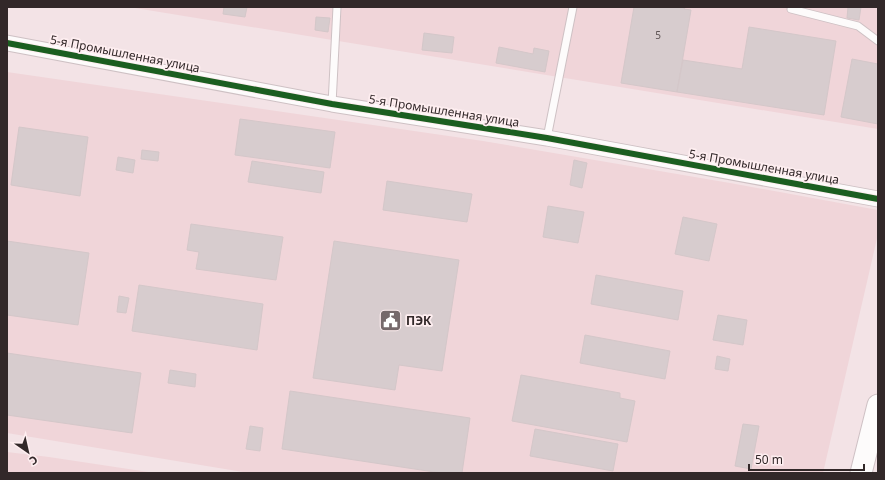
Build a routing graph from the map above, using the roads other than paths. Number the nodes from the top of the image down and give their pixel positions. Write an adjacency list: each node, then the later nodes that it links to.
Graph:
1 (336, 7): 6 (lane)
2 (573, 7): 7 (lane)
3 (791, 10): 4 (lane)
4 (878, 41)
5 (7, 43): 6 (street, 5-я Промышленная улица)
6 (332, 104): 7 (street, 5-я Промышленная улица)
7 (547, 138): 8 (street, 5-я Промышленная улица)
8 (878, 199)
9 (878, 405): 10 (main road)
10 (861, 473)

